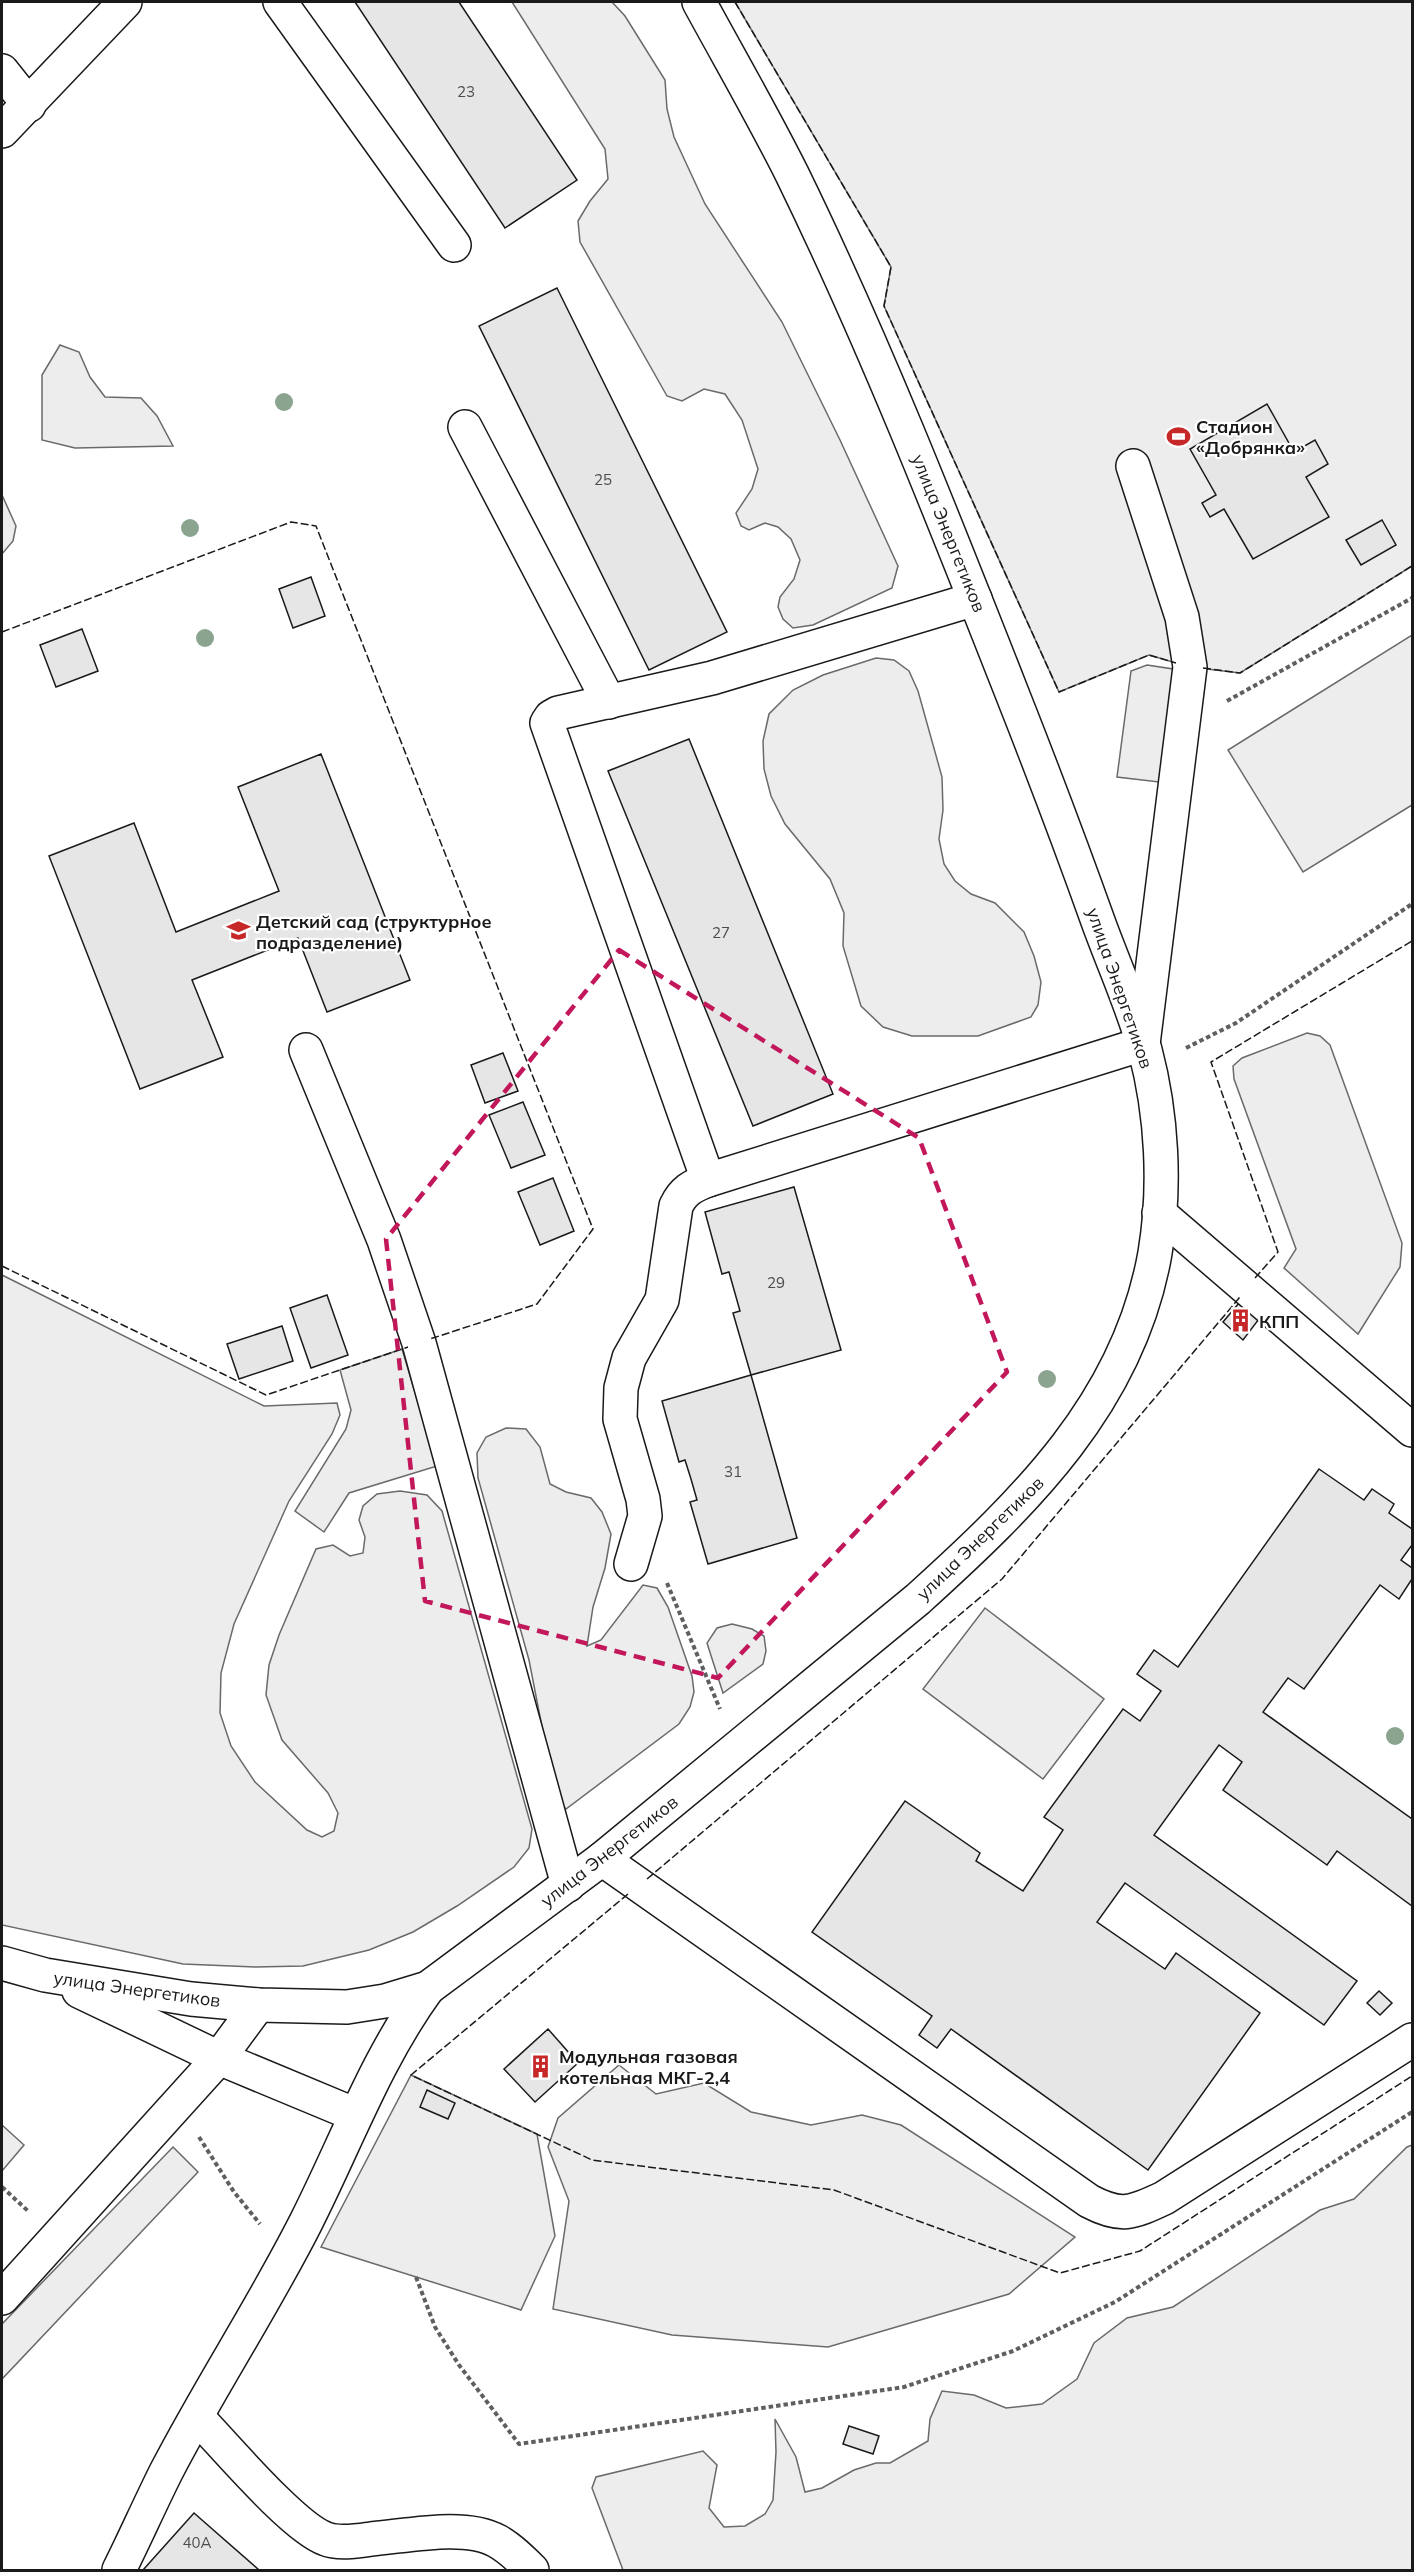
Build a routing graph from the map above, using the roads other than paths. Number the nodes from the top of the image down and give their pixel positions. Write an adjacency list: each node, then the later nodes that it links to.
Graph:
1 (125, 2): 5 (street)
2 (280, 2): 7 (street)
3 (699, 2): 10 (street, улица Энергетиков)
4 (2, 71): 5 (street)
5 (29, 105): 6 (street)
6 (2, 131)
7 (454, 244)
8 (465, 427): 11 (street)
9 (1133, 466): 13 (street)
10 (975, 599): 11 (street); 13 (street, улица Энергетиков)
11 (609, 702): 14 (street)
12 (306, 1050): 19 (street)
13 (1146, 1053): 14 (street); 15 (street, улица Энергетиков)
14 (708, 1180): 17 (street)
15 (1159, 1213): 16 (street); 18 (street, улица Энергетиков)
16 (1413, 1430)
17 (631, 1564)
18 (602, 1859): 19 (street, улица Энергетиков); 24 (street)
19 (568, 1886): 22 (street, улица Энергетиков)
20 (2, 1964): 21 (street, улица Энергетиков)
21 (45, 1975): 23 (street, улица Энергетиков); 25 (street)
22 (428, 1988): 23 (street, улица Энергетиков); 26 (street)
23 (258, 2005): 25 (street)
24 (1413, 2040)
25 (219, 2058): 26 (street); 27 (street)
26 (356, 2115): 28 (street)
27 (2, 2298)
28 (198, 2418): 29 (street); 30 (street)
29 (119, 2571)
30 (532, 2571)

